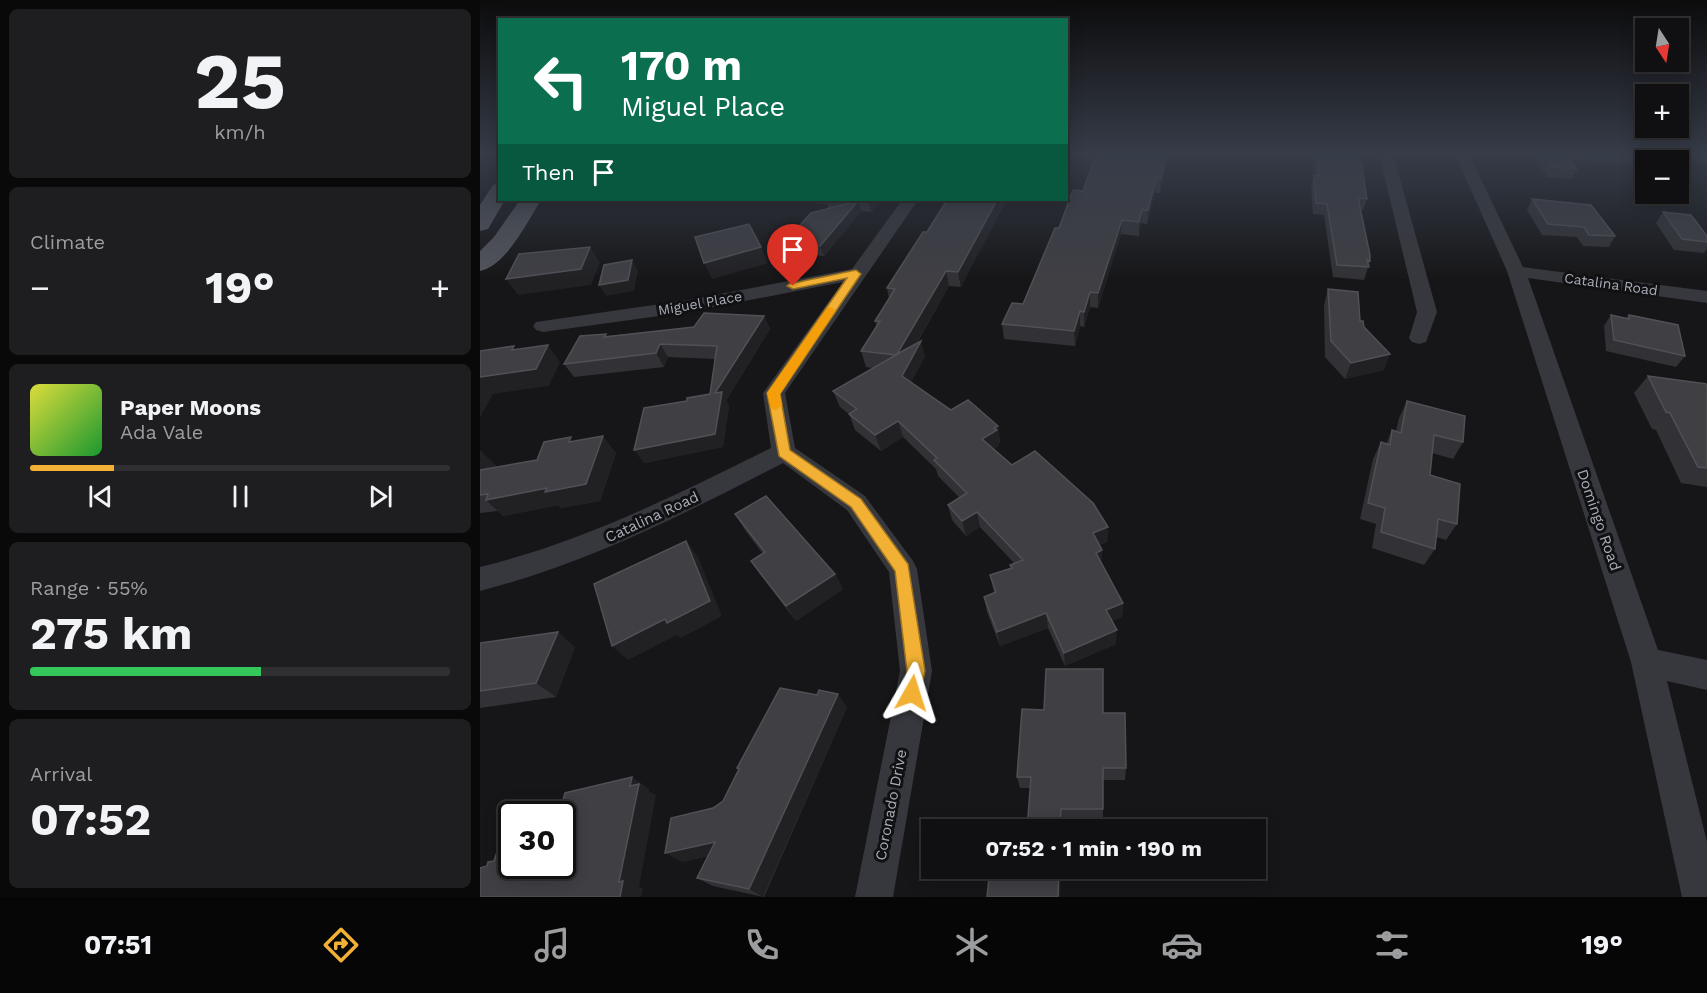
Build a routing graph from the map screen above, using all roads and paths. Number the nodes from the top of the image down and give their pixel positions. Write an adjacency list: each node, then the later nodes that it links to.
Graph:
1 (496, 196): 6 (main road)
2 (1397, 196): 12 (street)
3 (1481, 196): 8 (street, Domingo Road)
4 (529, 201): 7 (main road)
5 (909, 201): 9 (street)
6 (480, 224)
7 (480, 264)
8 (1516, 271): 10 (street, Catalina Road); 15 (street, Domingo Road)
9 (856, 274): 11 (street, Miguel Place); 13 (street)
10 (1707, 297)
11 (543, 326)
12 (1419, 338)
13 (784, 452): 14 (street, Catalina Road); 17 (street, Coronado Drive)
14 (480, 579)
15 (1647, 662): 16 (street); 18 (street, Domingo Road)
16 (1707, 675)
17 (874, 897)
18 (1701, 897)

